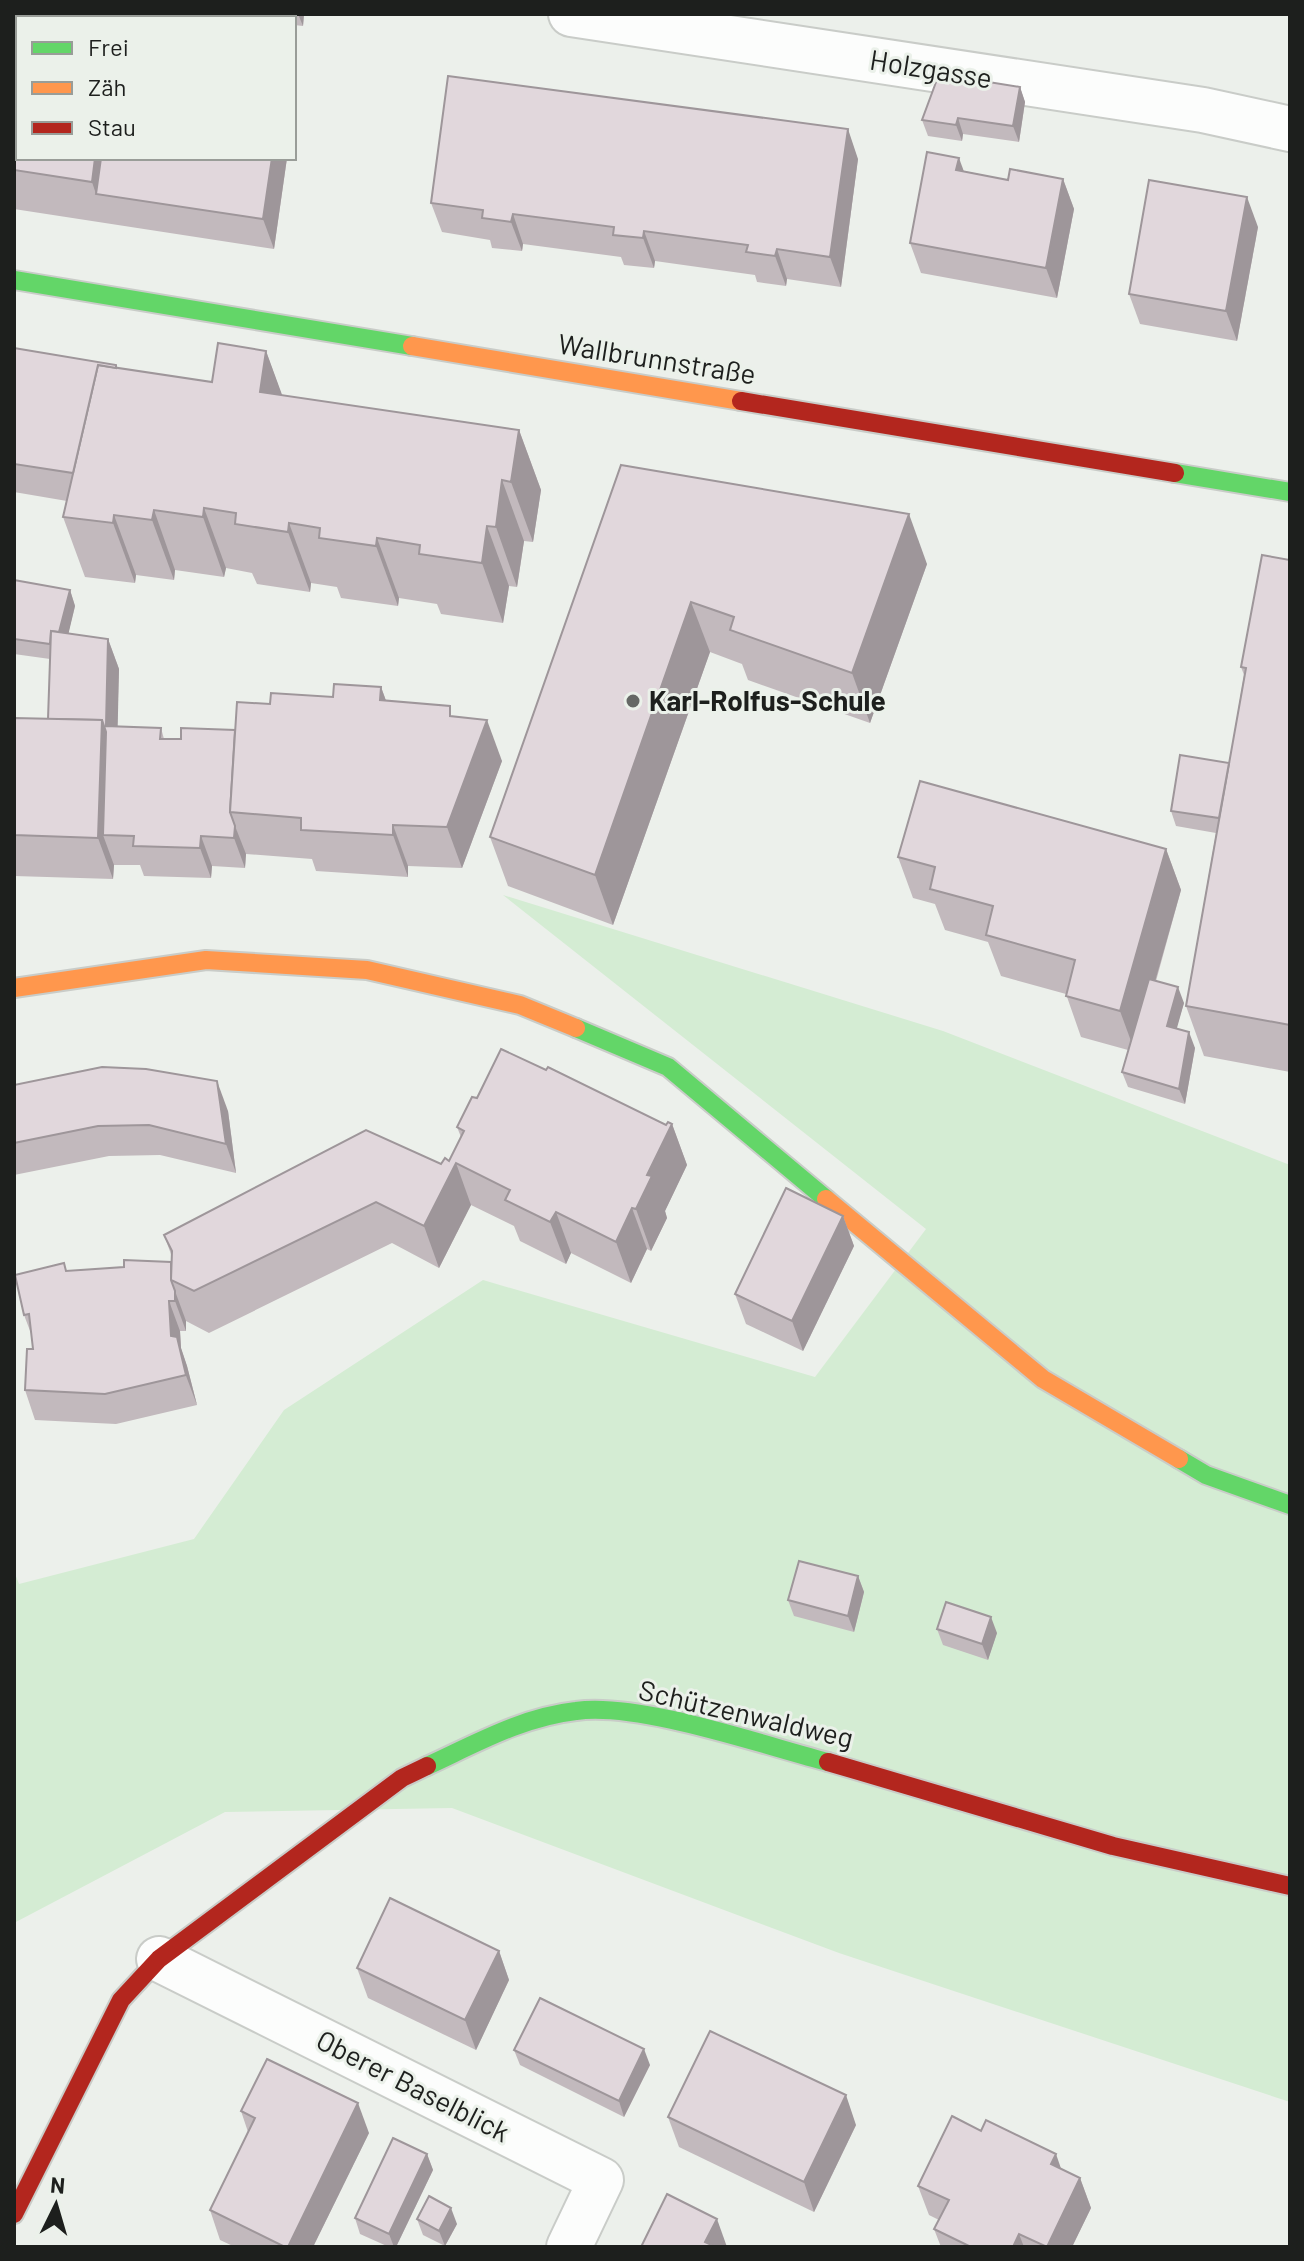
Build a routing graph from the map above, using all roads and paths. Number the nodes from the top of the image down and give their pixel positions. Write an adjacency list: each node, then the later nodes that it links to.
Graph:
1 (571, 14): 2 (street, Holzgasse)
2 (1290, 129)
3 (14, 280): 4 (street, Wallbrunnstraße)
4 (1290, 492)
5 (14, 988): 6 (street)
6 (1290, 1505)
7 (1290, 1886): 8 (street, Schützenwaldweg)
8 (159, 1959): 9 (street, Schützenwaldweg); 10 (street, Oberer Baselblick)
9 (14, 2214)
10 (569, 2247)

